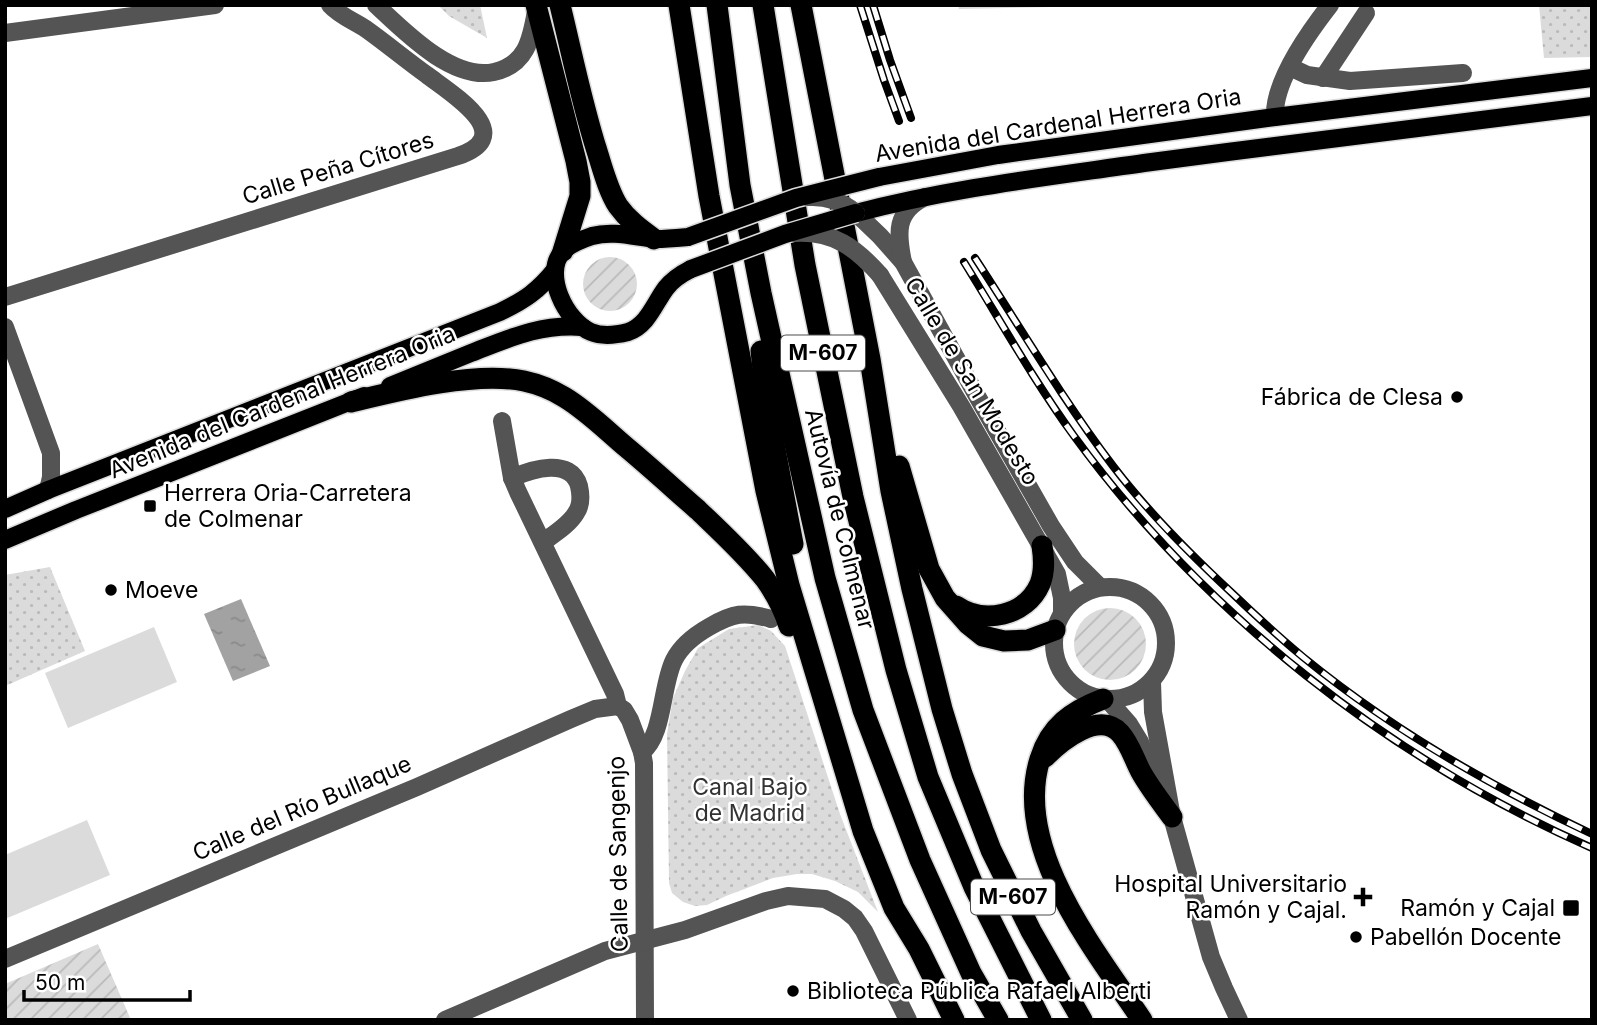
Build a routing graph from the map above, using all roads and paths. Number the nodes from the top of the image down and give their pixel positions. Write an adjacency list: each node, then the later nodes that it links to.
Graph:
1 (215, 5): 14 (street)
2 (376, 5): 11 (street)
3 (560, 5): 25 (highway)
4 (681, 5): 51 (highway)
5 (717, 5): 28 (highway, Autovía de Colmenar / M-607)
6 (763, 5): 13 (highway, Autovía de Colmenar / M-607)
7 (769, 5): 13 (highway)
8 (801, 5): 32 (highway, M-607)
9 (1330, 5): 15 (street)
10 (332, 6): 29 (street, Calle Peña Cítores)
11 (537, 6): 26 (highway)
12 (1366, 13): 17 (street)
13 (767, 32): 55 (highway, Autovía de Colmenar / M-607)
14 (5, 33)
15 (1290, 67): 17 (street); 20 (street)
16 (1463, 73): 17 (street)
17 (1323, 78)
18 (1592, 78): 20 (main road, Avenida del Cardenal Herrera Oria)
19 (1592, 106): 21 (main road, Avenida del Cardenal Herrera Oria)
20 (1275, 117): 22 (main road, Avenida del Cardenal Herrera Oria, bridge)
21 (926, 196): 23 (main road, Avenida del Cardenal Herrera Oria); 27 (street, Calle de San Modesto)
22 (796, 198): 23 (street, Calle de San Modesto, bridge); 25 (main road, Avenida del Cardenal Herrera Oria, bridge)
23 (856, 213): 24 (main road, Avenida del Cardenal Herrera Oria, bridge); 27 (street, Calle de San Modesto)
24 (785, 234): 31 (main road, Avenida del Cardenal Herrera Oria, bridge); 40 (street, Calle de San Modesto, bridge)
25 (654, 239): 26 (main road, Avenida del Cardenal Herrera Oria)
26 (559, 260): 31 (main road); 36 (main road, Avenida del Cardenal Herrera Oria)
27 (904, 262): 41 (street, Calle de San Modesto)
28 (761, 293): 53 (highway); 60 (highway, Autovía de Colmenar / M-607)
29 (5, 297)
30 (5, 327): 36 (street)
31 (582, 327): 33 (main road, Avenida del Cardenal Herrera Oria)
32 (870, 359): 42 (highway); 61 (highway, M-607)
33 (351, 402): 38 (main road, Avenida del Cardenal Herrera Oria); 51 (highway)
34 (502, 421): 35 (street, Calle de Sangenjo)
35 (512, 478): 39 (street, Calle de Sangenjo); 39 (street)
36 (48, 490): 37 (main road, Avenida del Cardenal Herrera Oria)
37 (5, 509)
38 (5, 540)
39 (543, 542): 47 (street, Calle de Sangenjo)
40 (1042, 546): 42 (highway); 44 (street, Calle de San Modesto)
41 (1100, 587): 44 (street); 45 (street)
42 (945, 598): 44 (highway)
43 (771, 619): 48 (street)
44 (1058, 622): 46 (street)
45 (1152, 682): 46 (street); 50 (street)
46 (1106, 700): 49 (highway); 50 (street)
47 (618, 706): 48 (street, Calle de Sangenjo); 54 (street, Calle del Río Bullaque)
48 (642, 752): 52 (street, Calle de Sangenjo)
49 (1038, 763): 50 (highway); 62 (highway)
50 (1172, 817): 63 (street)
51 (863, 831): 53 (highway)
52 (645, 940): 56 (street); 57 (street, Calle de Sangenjo); 58 (street)
53 (919, 949): 59 (highway)
54 (5, 959)
55 (1040, 1016)
56 (445, 1020)
57 (645, 1020)
58 (908, 1020)
59 (954, 1020)
60 (998, 1020)
61 (1082, 1020)
62 (1142, 1020)
63 (1239, 1020)

